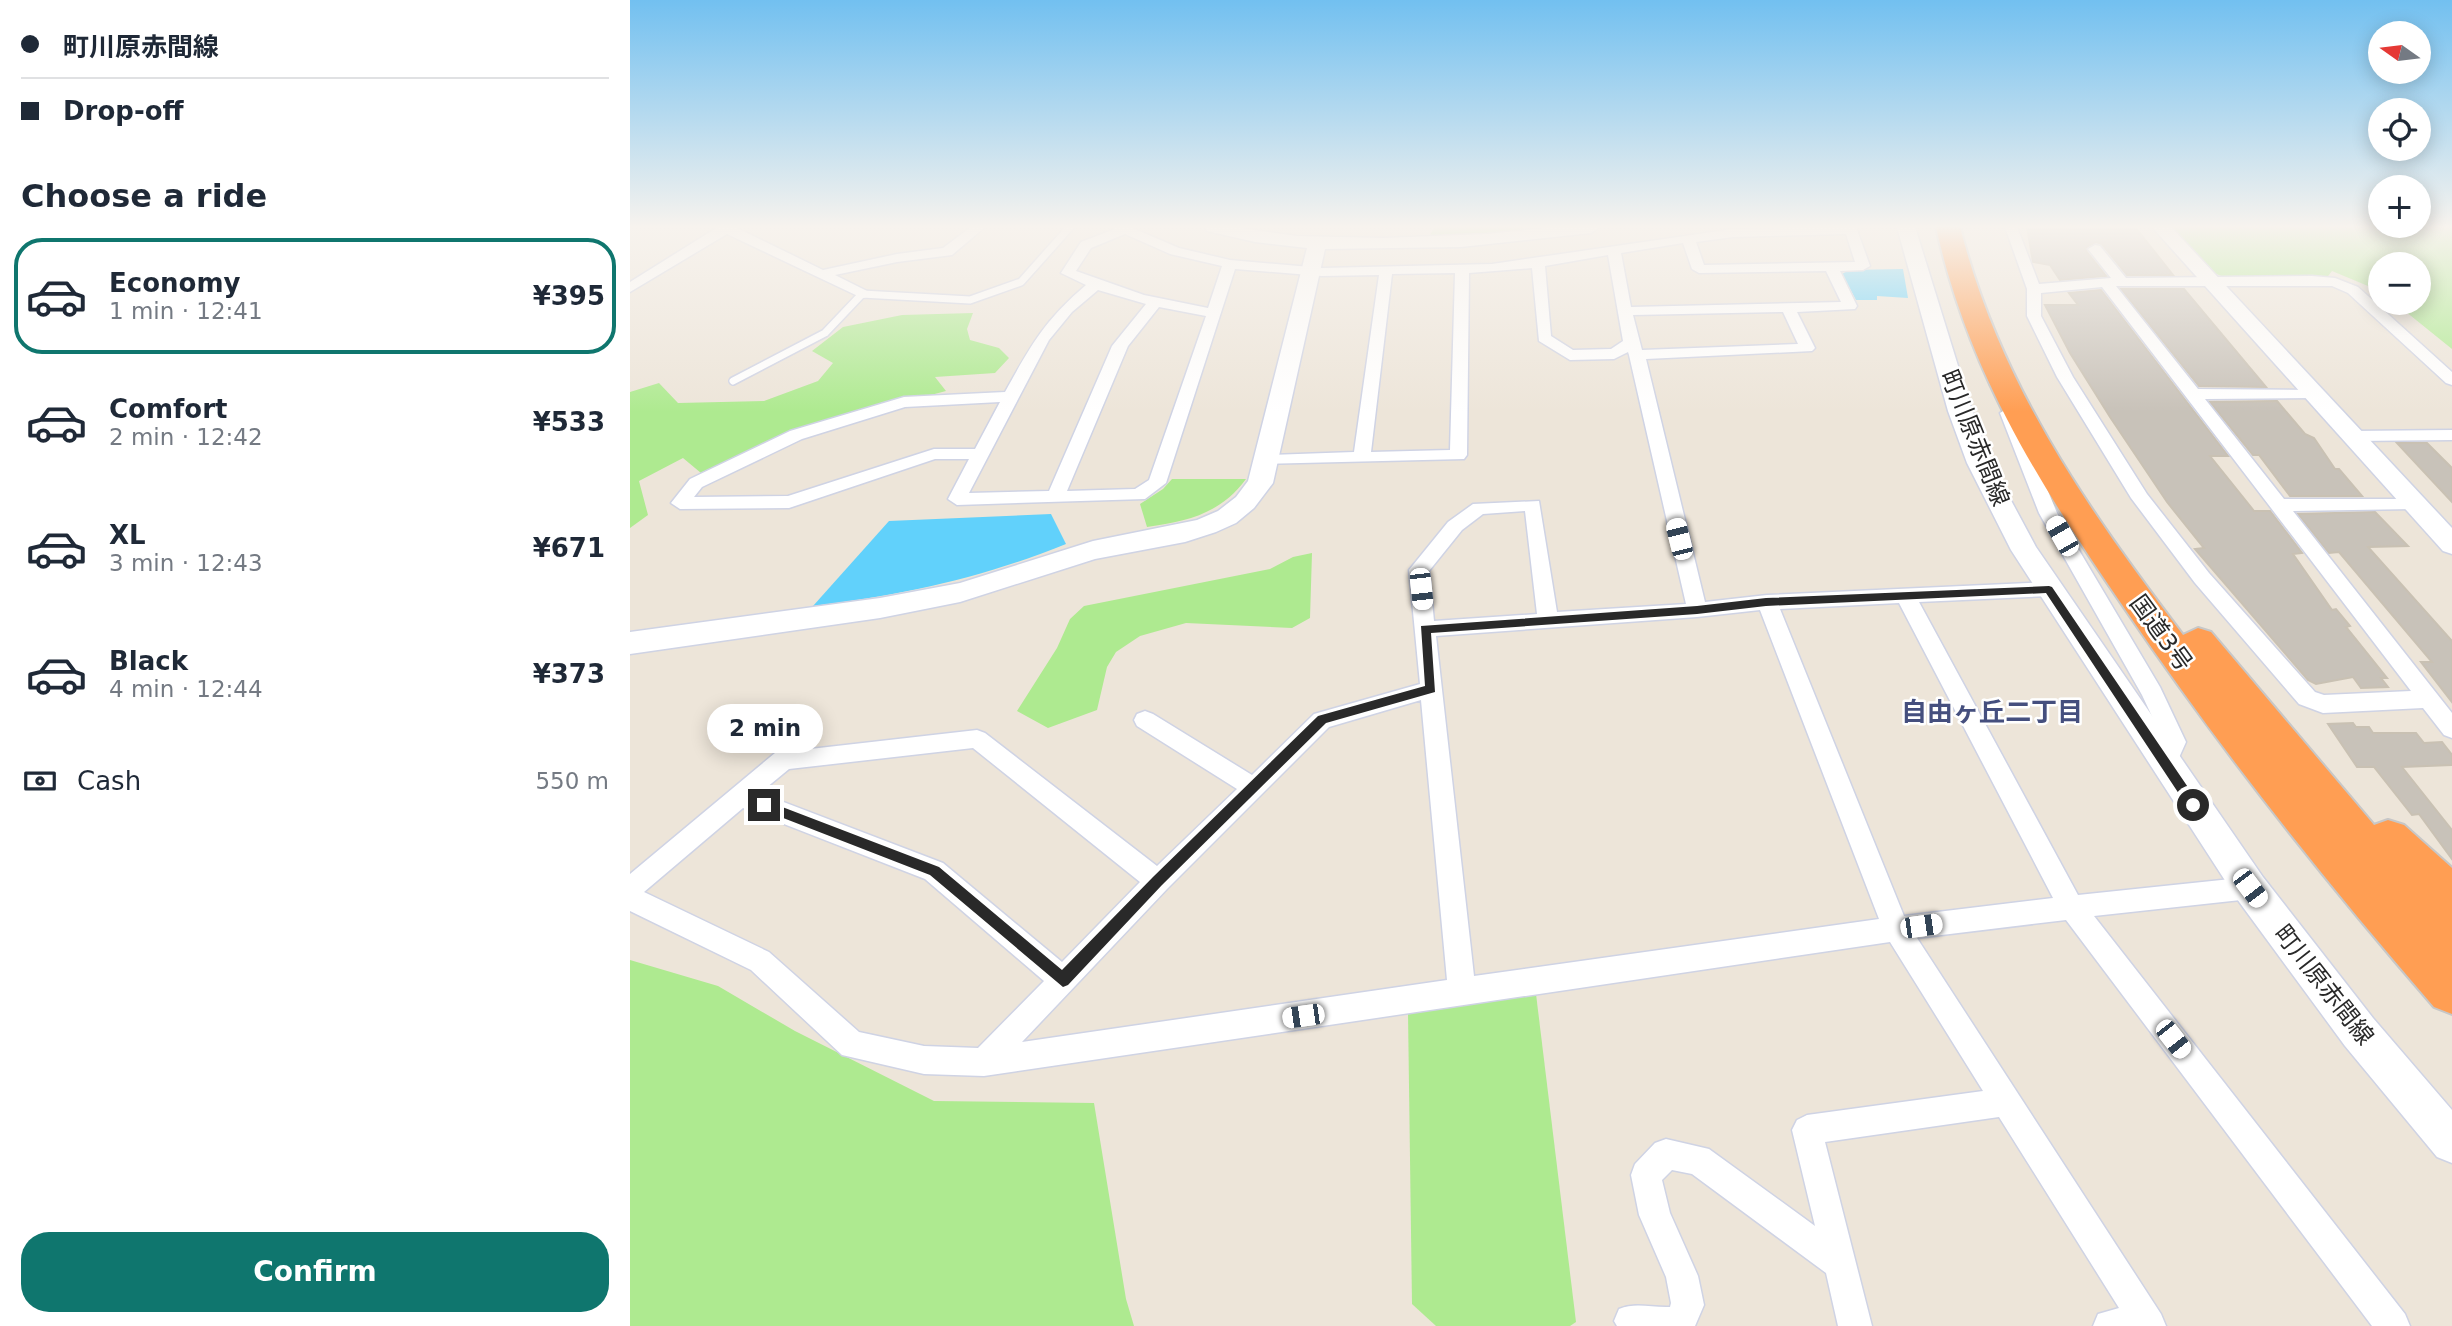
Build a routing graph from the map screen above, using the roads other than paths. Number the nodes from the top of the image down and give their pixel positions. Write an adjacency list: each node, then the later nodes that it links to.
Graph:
1 (852, 289): 19 (street)
2 (1002, 289): 19 (lane)
3 (1090, 289): 30 (street)
4 (1108, 289): 20 (street)
5 (1222, 289): 23 (street)
6 (1306, 289): 35 (street)
7 (1384, 289): 34 (street)
8 (1462, 289): 34 (street)
9 (1540, 289): 25 (street)
10 (1621, 289): 22 (street)
11 (1842, 289): 21 (street)
12 (1923, 289): 40 (street, 町川原赤間線)
13 (1966, 289): 24 (highway, 国道3号)
14 (1987, 289): 48 (highway, 国道3号)
15 (2034, 289): 49 (street)
16 (2119, 289): 29 (street)
17 (2219, 289): 28 (street)
18 (2348, 289): 26 (street)
19 (862, 294): 27 (lane)
20 (1155, 303): 23 (street); 36 (street)
21 (1788, 307): 22 (street); 25 (street)
22 (1625, 311): 25 (street)
23 (1214, 313): 36 (street)
24 (1987, 346): 52 (street); 64 (highway, 国道3号)
25 (1634, 349): 43 (street)
26 (2452, 380)
27 (733, 381)
28 (2313, 393): 29 (street); 32 (street)
29 (2194, 394): 38 (street)
30 (1010, 397): 33 (street); 33 (street)
31 (2452, 435): 32 (street)
32 (2353, 436): 37 (street)
33 (981, 454): 36 (street)
34 (1362, 457): 35 (street)
35 (1267, 460): 46 (street)
36 (1055, 498)
37 (2413, 503): 38 (street); 39 (street)
38 (2280, 505): 49 (street)
39 (2452, 545)
40 (2049, 590): 41 (street); 52 (street, 町川原赤間線)
41 (1906, 597): 42 (street); 60 (street)
42 (1766, 602): 43 (street); 61 (street)
43 (1697, 610): 44 (street)
44 (1548, 620): 45 (street); 45 (street)
45 (1425, 629): 47 (street)
46 (630, 643)
47 (1431, 689): 53 (street); 65 (street)
48 (2243, 699): 58 (highway); 62 (highway, 国道3号)
49 (2429, 699): 51 (street)
50 (1145, 720): 53 (street)
51 (2452, 729)
52 (2165, 764): 56 (street, 町川原赤間線)
53 (1254, 788): 55 (street)
54 (740, 796): 55 (street); 57 (street); 63 (street)
55 (1157, 881): 63 (street)
56 (2250, 888): 60 (street); 68 (street, 町川原赤間線)
57 (630, 889)
58 (2452, 897)
59 (630, 898): 66 (street)
60 (2071, 906): 61 (street); 74 (street)
61 (1896, 929): 65 (street); 67 (street)
62 (2452, 943)
63 (1063, 980): 66 (street)
64 (2452, 990)
65 (1462, 992): 66 (street)
66 (984, 1062)
67 (2006, 1102): 69 (street); 71 (street)
68 (2452, 1142)
69 (1840, 1264): 70 (street); 72 (street)
70 (1631, 1321)
71 (2147, 1323): 73 (street)
72 (1855, 1326)
73 (2110, 1326)
74 (2393, 1326)

